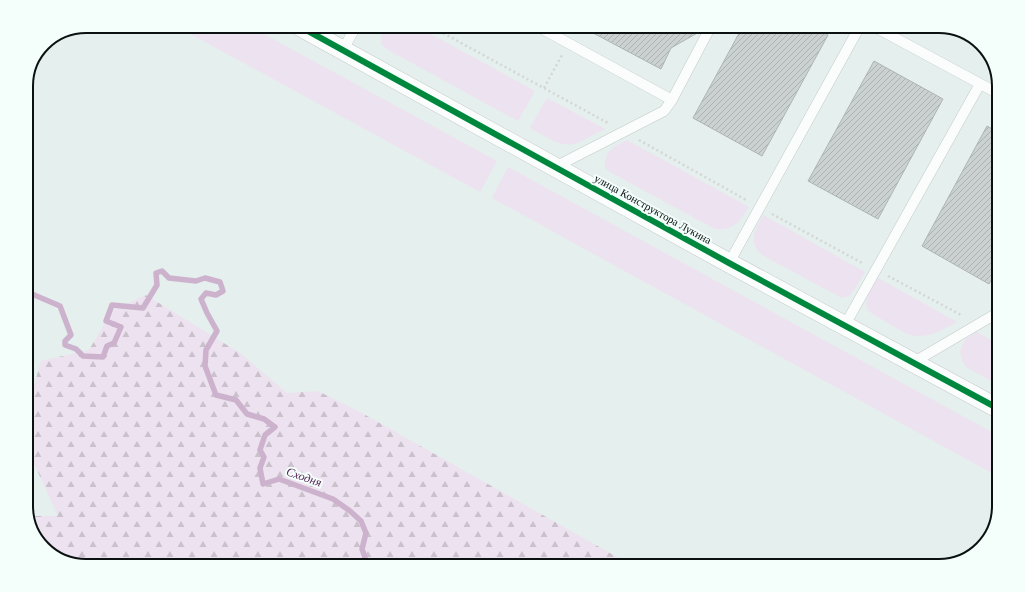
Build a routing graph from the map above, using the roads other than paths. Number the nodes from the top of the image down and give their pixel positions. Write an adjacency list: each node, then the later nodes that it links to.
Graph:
1 (311, 33): 7 (street, улица Конструктора Лукина)
2 (352, 33): 7 (lane)
3 (549, 33): 10 (lane)
4 (707, 33): 10 (lane)
5 (856, 33): 12 (lane)
6 (887, 33): 8 (lane)
7 (343, 50): 11 (street, улица Конструктора Лукина)
8 (980, 84): 9 (lane); 14 (lane)
9 (992, 90)
10 (672, 100): 11 (lane)
11 (555, 167): 12 (street, улица Конструктора Лукина)
12 (729, 262): 14 (street, улица Конструктора Лукина)
13 (992, 316): 15 (lane)
14 (845, 325): 15 (street, улица Конструктора Лукина)
15 (914, 362): 16 (street, улица Конструктора Лукина)
16 (992, 405)

